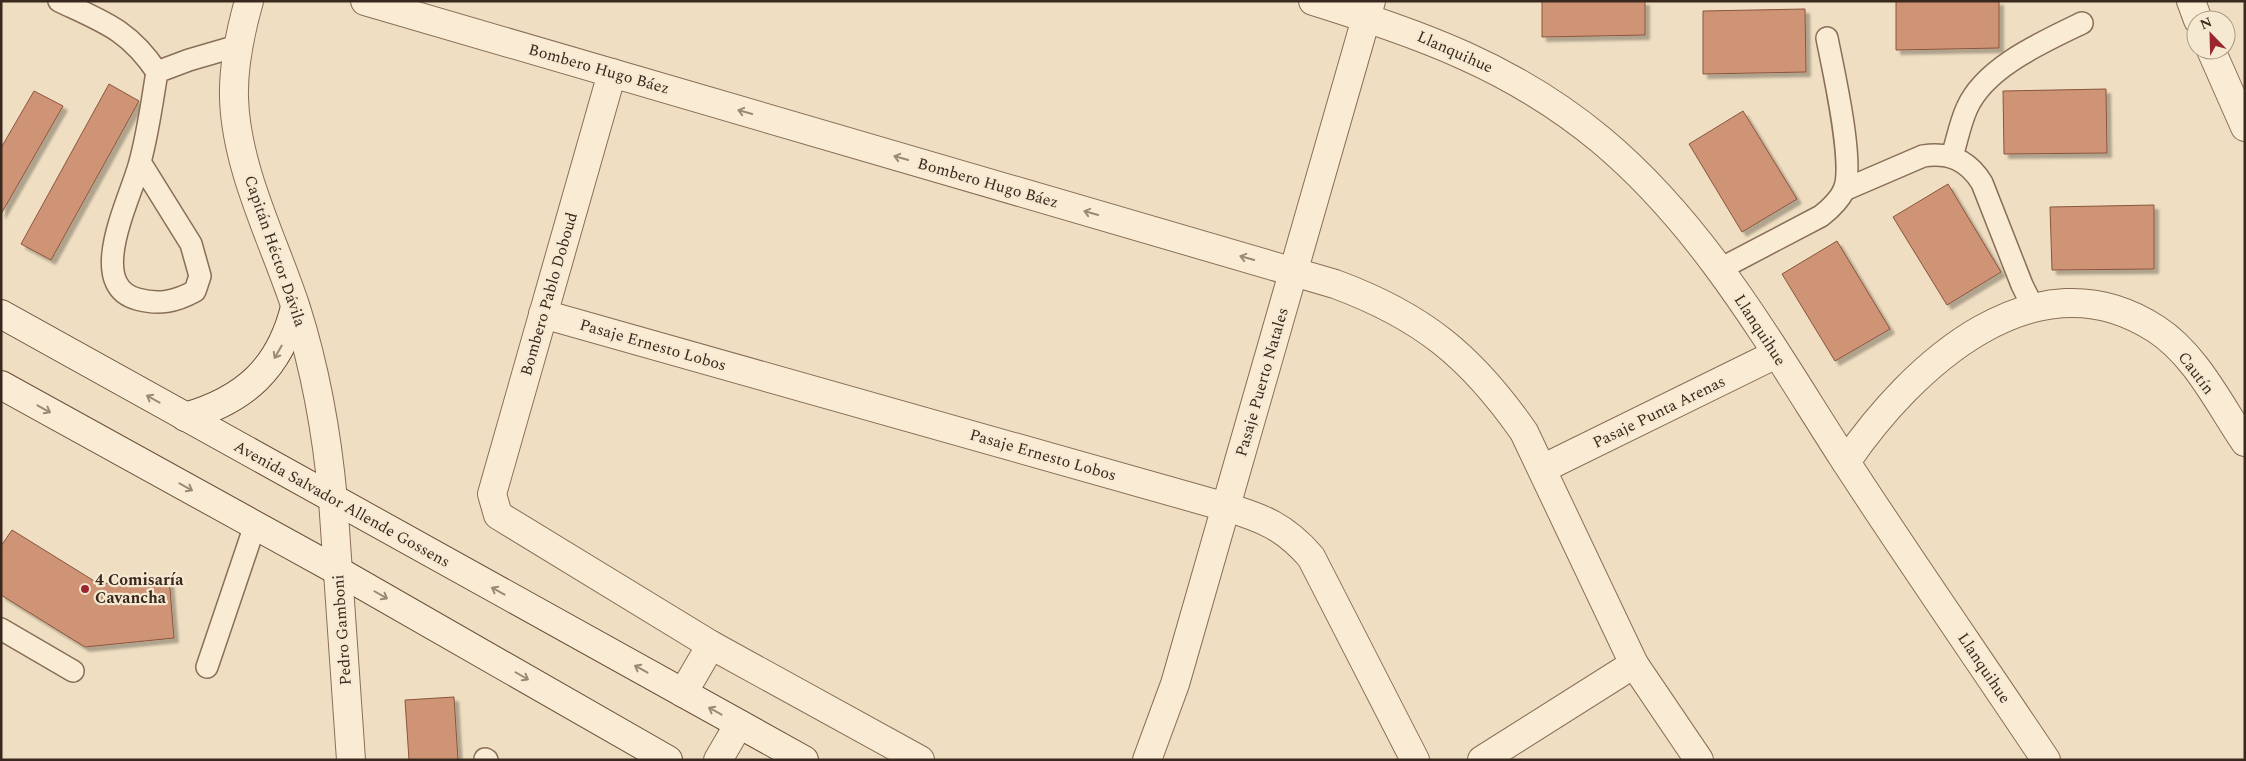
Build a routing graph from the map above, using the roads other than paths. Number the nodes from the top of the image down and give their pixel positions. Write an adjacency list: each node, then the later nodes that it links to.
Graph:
1 (59, 1): 10 (lane)
2 (248, 1): 8 (street, Capitán Héctor Dávila)
3 (365, 1): 11 (street, Bombero Hugo Báez)
4 (1313, 1): 5 (street, Llanquihue)
5 (1368, 10): 16 (street, Llanquihue); 17 (street, Pasaje Puerto Natales)
6 (2082, 23): 13 (lane)
7 (1827, 38): 15 (lane)
8 (237, 46): 10 (lane); 18 (street, Capitán Héctor Dávila)
9 (2215, 60): 12 (street)
10 (157, 72): 14 (lane)
11 (612, 73): 17 (street, Bombero Hugo Báez, one-way to 11); 21 (street, Bombero Pablo Doboud)
12 (2245, 127)
13 (1952, 156): 15 (lane); 19 (lane)
14 (140, 162): 14 (lane)
15 (1844, 190): 16 (lane)
16 (1720, 269): 22 (street, Llanquihue)
17 (1294, 272): 27 (street, Bombero Hugo Báez); 29 (street, Pasaje Puerto Natales)
18 (295, 307): 24 (street, one-way to 24); 28 (street, Capitán Héctor Dávila)
19 (2033, 307): 25 (street, Cautín); 26 (street)
20 (1, 314): 24 (street, Avenida Salvador Allende Gossens, one-way to 20)
21 (543, 314): 29 (street, Pasaje Ernesto Lobos); 33 (street, Bombero Pablo Doboud)
22 (1776, 354): 26 (street, Llanquihue); 27 (street, Pasaje Punta Arenas)
23 (1, 385): 30 (street, one-way to 30)
24 (186, 417): 28 (street, Avenida Salvador Allende Gossens)
25 (2245, 442)
26 (1846, 462): 48 (street, Llanquihue)
27 (1542, 469): 34 (street, Bombero Hugo Báez)
28 (333, 500): 31 (street, Pedro Gamboni); 37 (street, Avenida Salvador Allende Gossens, one-way to 28)
29 (1226, 507): 44 (street, Pasaje Puerto Natales); 45 (street, Pasaje Ernesto Lobos)
30 (255, 525): 31 (street); 35 (lane)
31 (338, 571): 39 (street, Pedro Gamboni); 40 (street, one-way to 40)
32 (1, 628): 36 (lane)
33 (711, 645): 37 (street); 43 (street)
34 (1634, 664): 46 (street); 47 (street, Bombero Hugo Báez)
35 (207, 667)
36 (73, 671)
37 (683, 693): 38 (street, Avenida Salvador Allende Gossens, one-way to 37)
38 (739, 724): 41 (street); 42 (street, Avenida Salvador Allende Gossens)
39 (351, 760)
40 (668, 760)
41 (718, 760)
42 (804, 760)
43 (920, 760)
44 (1147, 760)
45 (1415, 760)
46 (1482, 760)
47 (1699, 760)
48 (2046, 760)

